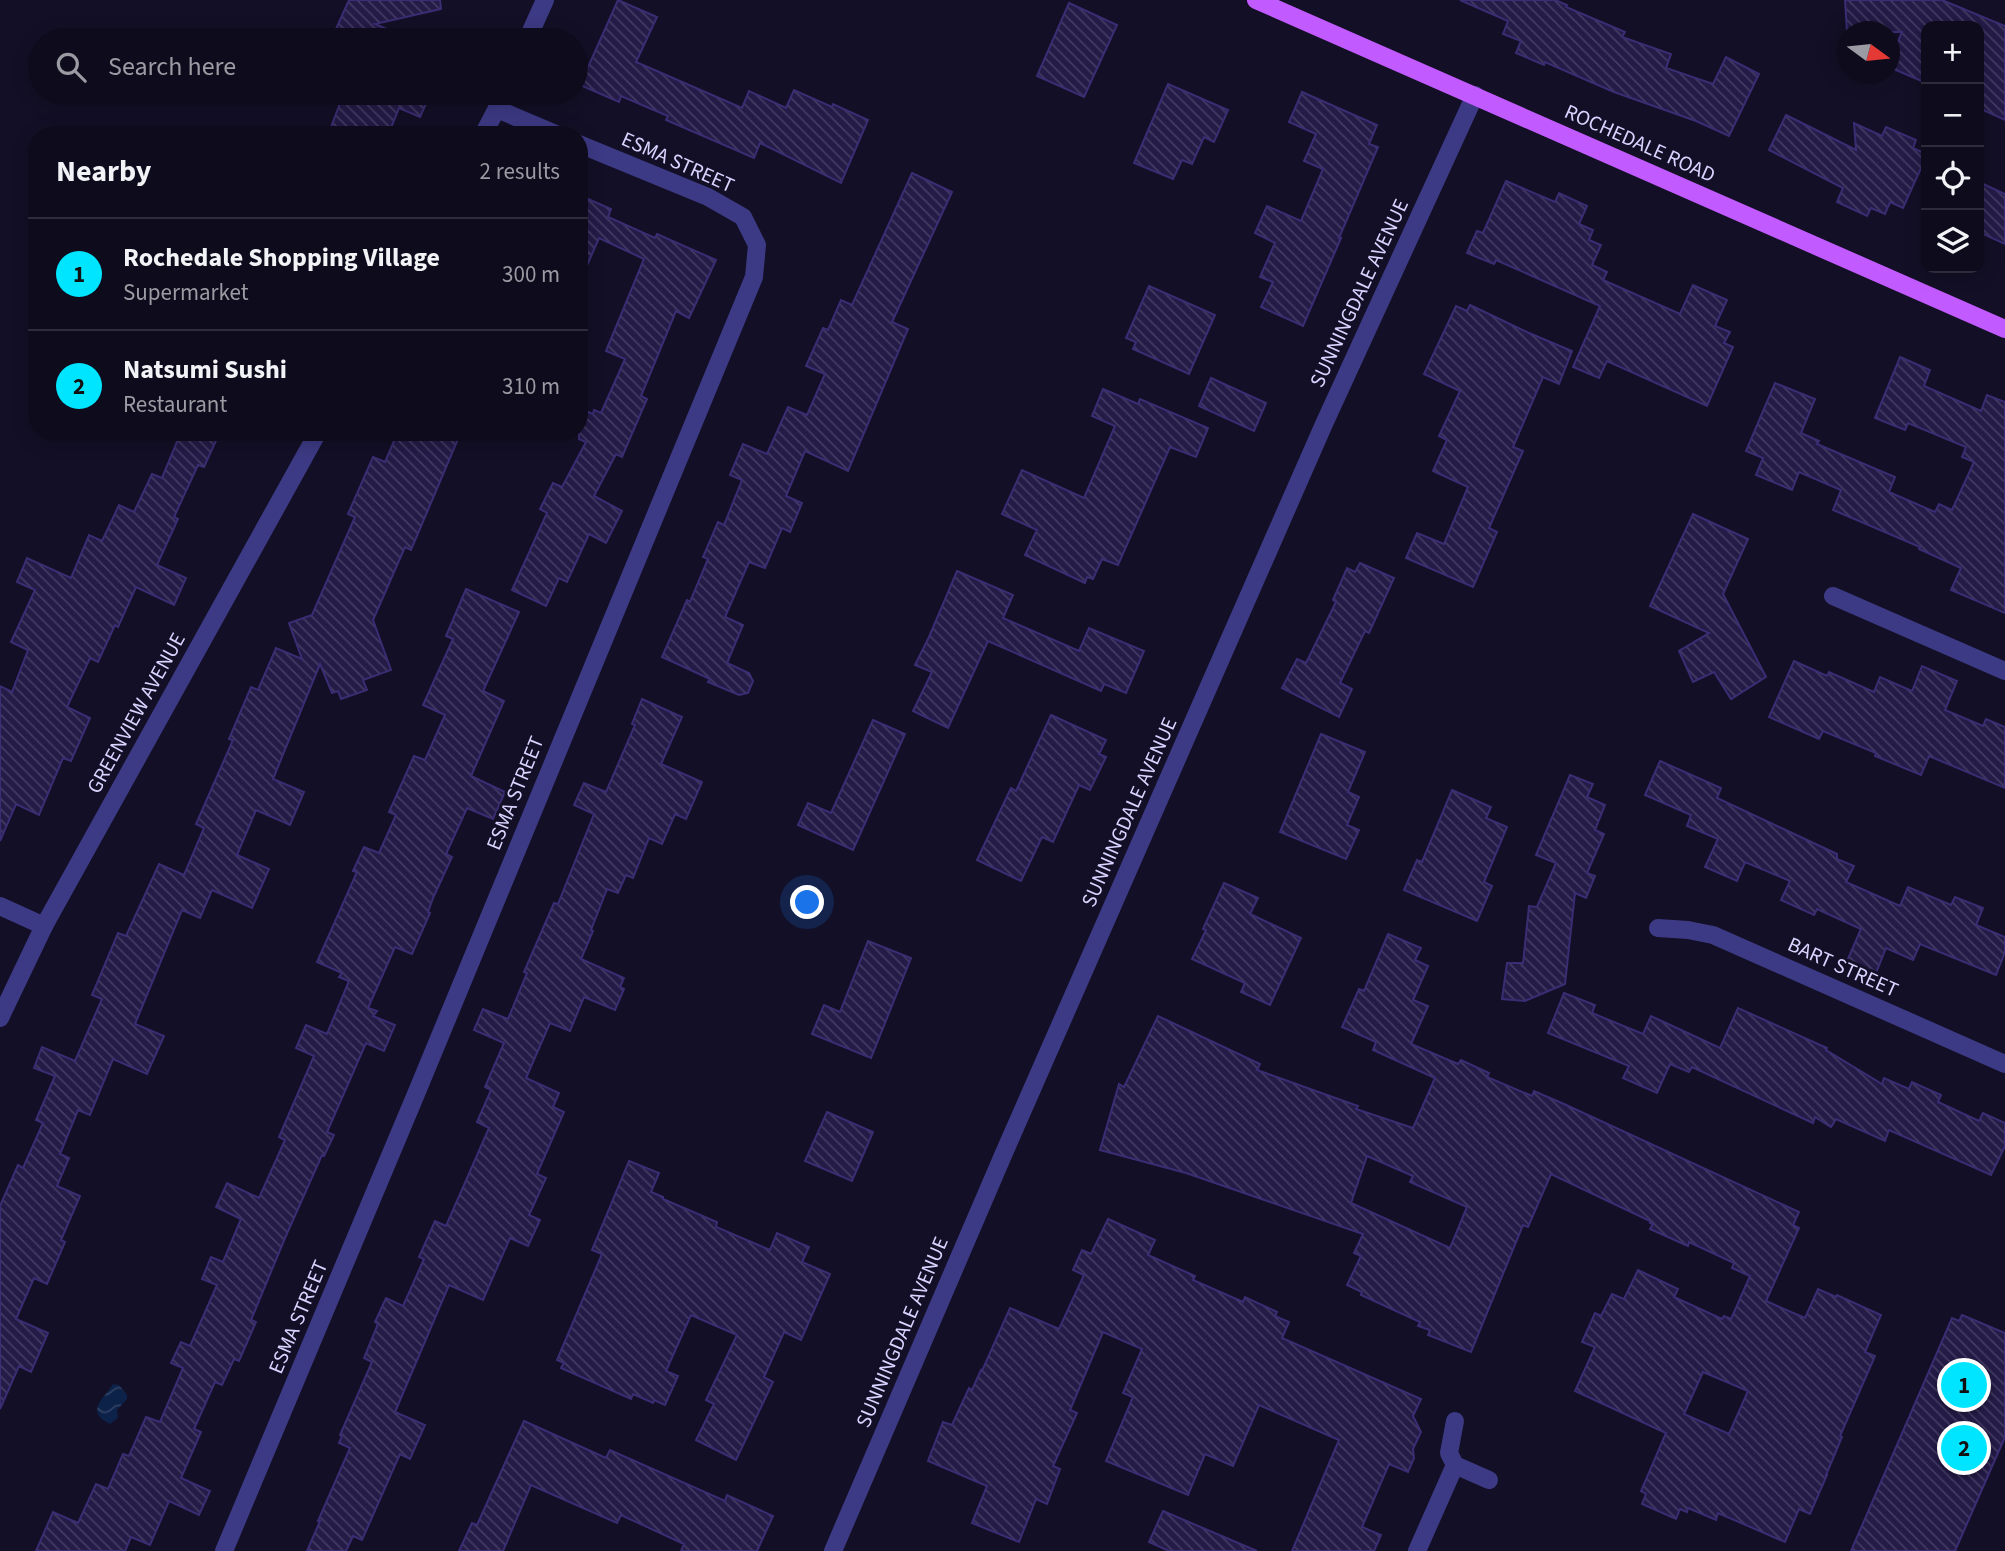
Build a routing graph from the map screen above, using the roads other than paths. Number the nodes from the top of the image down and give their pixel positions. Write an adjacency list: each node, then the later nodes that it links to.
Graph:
1 (545, 0): 3 (street)
2 (1256, 0): 4 (main road, ROCHEDALE ROAD)
3 (532, 28)
4 (1475, 95): 10 (main road, ROCHEDALE ROAD); 23 (street, SUNNINGDALE AVENUE)
5 (499, 105): 7 (street)
6 (508, 105): 8 (street)
7 (488, 126)
8 (543, 126)
9 (588, 148): 22 (street, ESMA STREET)
10 (2005, 329)
11 (313, 441): 15 (street, GREENVIEW AVENUE)
12 (1833, 596): 13 (street)
13 (2005, 671)
14 (0, 906): 15 (street)
15 (44, 926): 17 (street, GREENVIEW AVENUE)
16 (1658, 928): 18 (street, BART STREET)
17 (0, 1018)
18 (2005, 1064)
19 (1455, 1421): 20 (street)
20 (1455, 1465): 21 (street); 24 (street)
21 (1489, 1480)
22 (224, 1551)
23 (833, 1551)
24 (1416, 1551)

